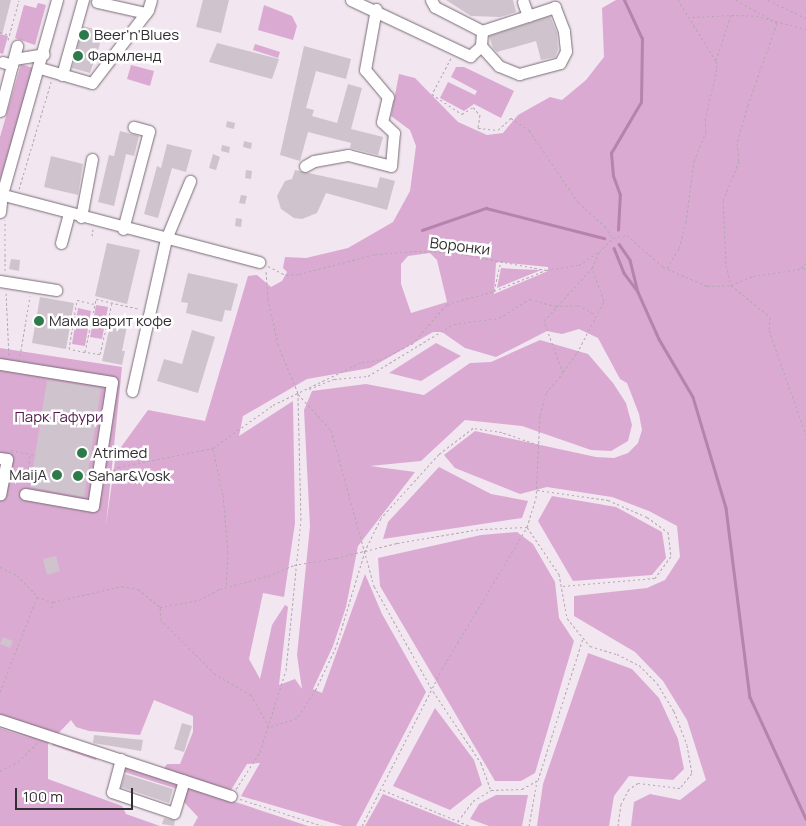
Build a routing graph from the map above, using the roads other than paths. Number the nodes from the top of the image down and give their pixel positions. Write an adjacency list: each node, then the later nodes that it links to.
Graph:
1 (57, 0): 14 (street)
2 (83, 0): 17 (street)
3 (152, 0): 9 (street)
4 (351, 0): 8 (street)
5 (431, 0): 11 (street)
6 (97, 2): 9 (street)
7 (523, 2): 10 (street)
8 (376, 9): 13 (street); 22 (street)
9 (146, 13): 17 (street)
10 (528, 16): 11 (street); 13 (street)
11 (482, 31): 13 (street)
12 (12, 45): 15 (street)
13 (481, 46)
14 (44, 54): 15 (street); 16 (street)
15 (9, 62): 18 (street)
16 (40, 68): 17 (street); 24 (street)
17 (58, 73)
18 (2, 94): 19 (street)
19 (0, 111)
20 (134, 127): 28 (street)
21 (92, 159): 27 (street)
22 (305, 166)
23 (190, 181): 29 (street)
24 (1, 194): 25 (street); 26 (street)
25 (69, 213): 27 (street); 30 (street)
26 (2, 214)
27 (81, 217): 28 (street)
28 (123, 229): 29 (street)
29 (166, 239): 31 (street); 35 (street)
30 (61, 243)
31 (259, 262)
32 (2, 281): 33 (street)
33 (56, 290)
34 (9, 366): 38 (street)
35 (132, 392)
36 (4, 454): 37 (street)
37 (0, 494)
38 (25, 494)
39 (0, 720): 40 (street)
40 (121, 760): 41 (street); 41 (street)
41 (184, 780): 42 (street)
42 (231, 796)

